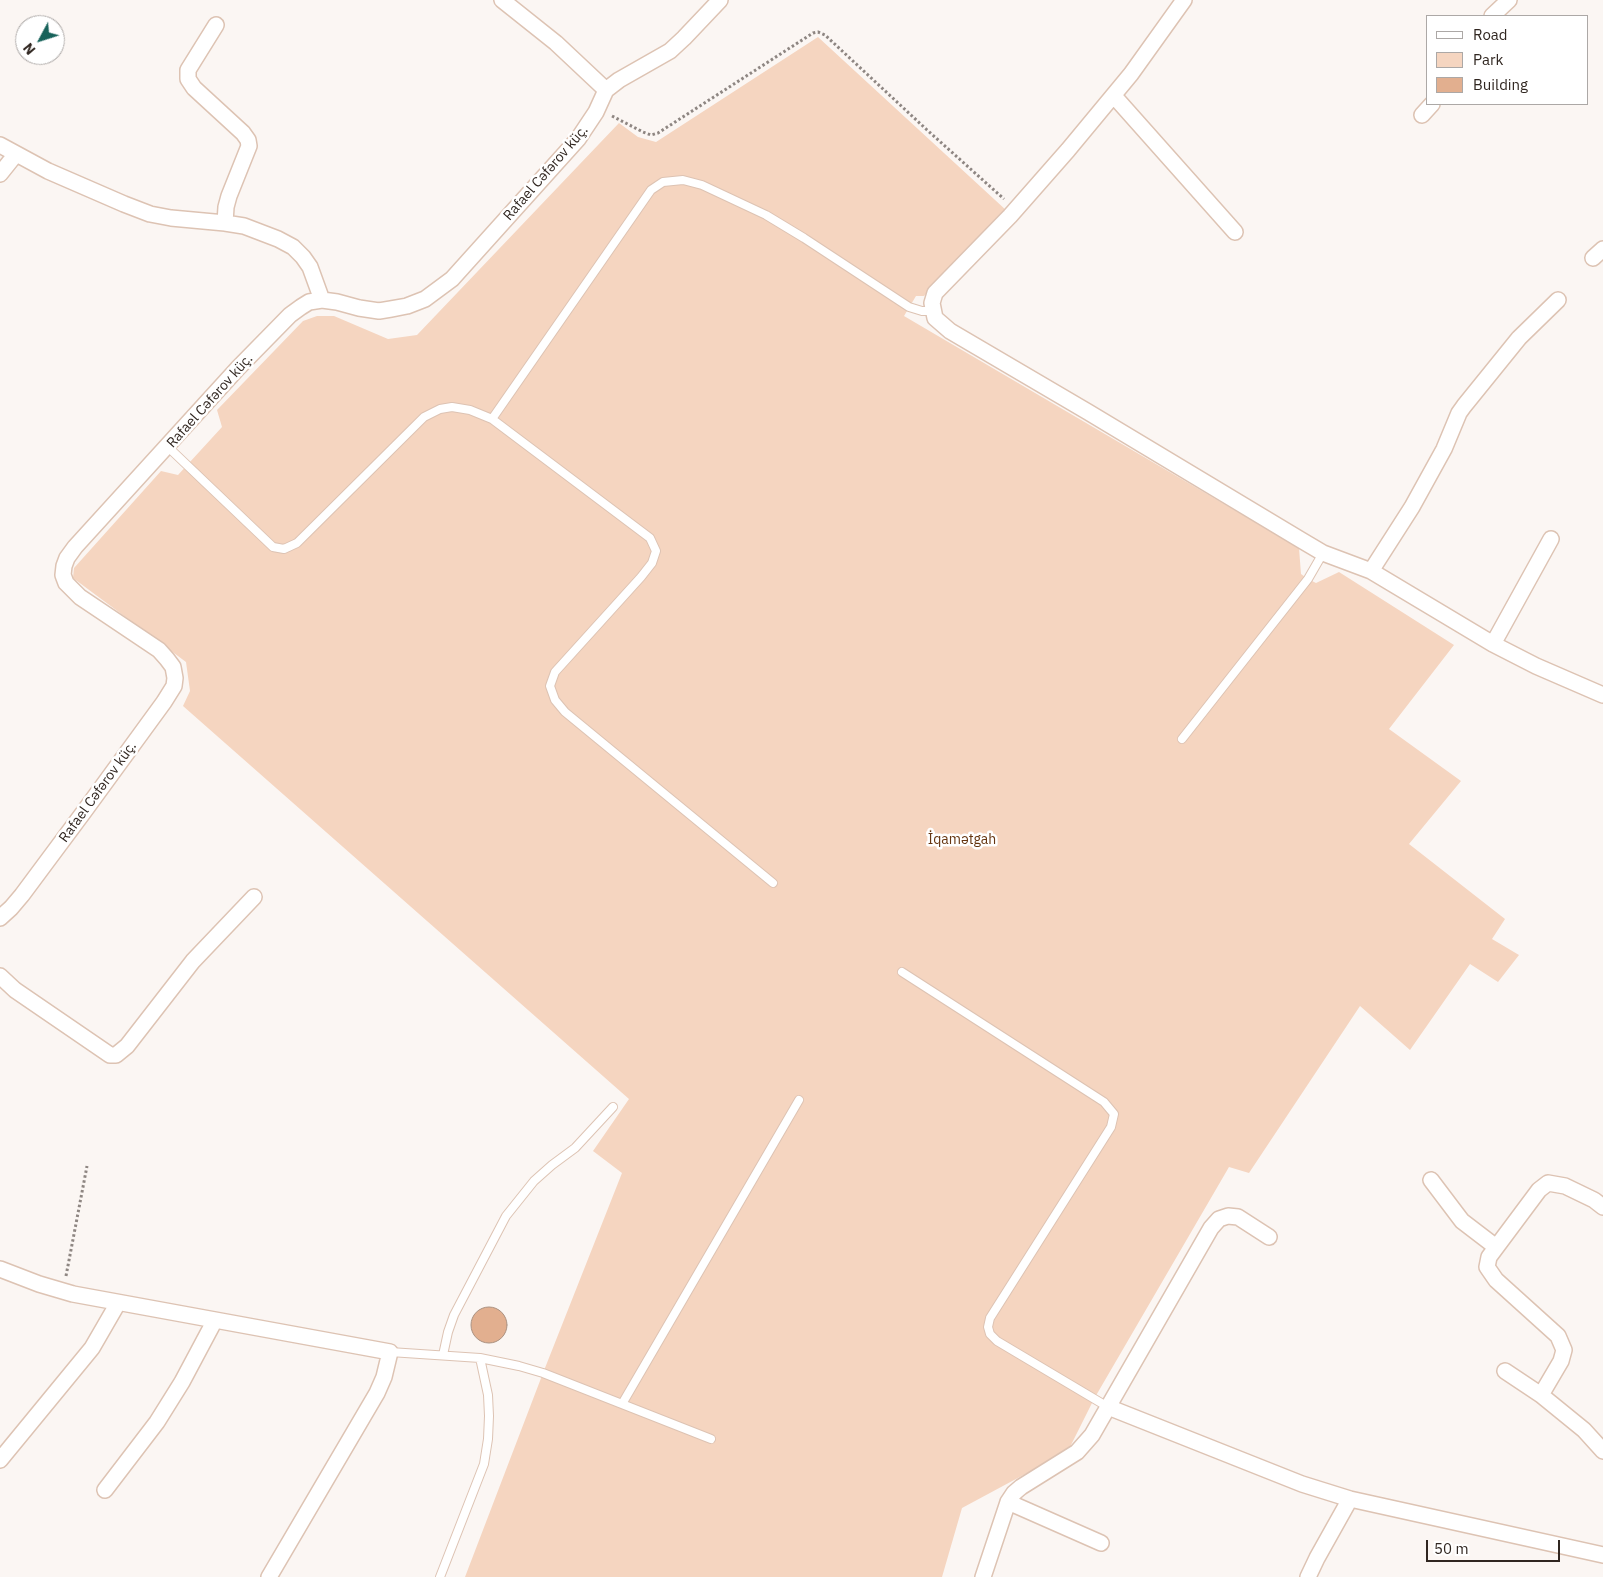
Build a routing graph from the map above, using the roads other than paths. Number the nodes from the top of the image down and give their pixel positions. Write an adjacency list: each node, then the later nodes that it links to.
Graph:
1 (502, 0): 7 (street)
2 (720, 0): 7 (street)
3 (1184, 0): 8 (street)
4 (1509, 0): 5 (street)
5 (1493, 15)
6 (216, 25): 12 (street)
7 (606, 90): 14 (street, Rafael Cəfərov küç.)
8 (1114, 96): 13 (street); 16 (street)
9 (0, 145): 10 (street)
10 (16, 154): 11 (street); 12 (street)
11 (0, 174)
12 (225, 223): 14 (street)
13 (1235, 232)
14 (322, 300): 18 (street, Rafael Cəfərov küç.)
15 (1558, 300): 21 (street)
16 (933, 311): 17 (lane); 20 (street)
17 (492, 419): 18 (lane); 25 (lane)
18 (168, 447): 27 (street, Rafael Cəfərov küç.)
19 (1551, 539): 22 (street)
20 (1323, 553): 21 (street); 24 (lane)
21 (1371, 571): 22 (street)
22 (1493, 644): 23 (street)
23 (1603, 695)
24 (1182, 739)
25 (773, 882)
26 (254, 897): 29 (street)
27 (0, 918)
28 (902, 972): 45 (lane)
29 (0, 976)
30 (799, 1100): 44 (lane)
31 (613, 1108): 40 (lane)
32 (1431, 1180): 35 (street)
33 (1603, 1207): 35 (street)
34 (1269, 1237): 45 (street)
35 (1496, 1247): 43 (street)
36 (0, 1269): 37 (street)
37 (118, 1303): 38 (street); 48 (street)
38 (216, 1320): 39 (street); 49 (street)
39 (390, 1352): 40 (lane); 54 (street)
40 (443, 1355): 41 (lane)
41 (480, 1358): 44 (lane); 55 (lane)
42 (1505, 1371): 43 (street)
43 (1541, 1395): 47 (street)
44 (622, 1404): 46 (lane)
45 (1108, 1407): 50 (street); 51 (street)
46 (711, 1439)
47 (1603, 1451)
48 (0, 1460)
49 (104, 1490)
50 (1350, 1499): 53 (street); 57 (street)
51 (1008, 1502): 52 (street); 56 (street)
52 (1101, 1543)
53 (1603, 1555)
54 (270, 1577)
55 (440, 1577)
56 (983, 1577)
57 (1308, 1577)

